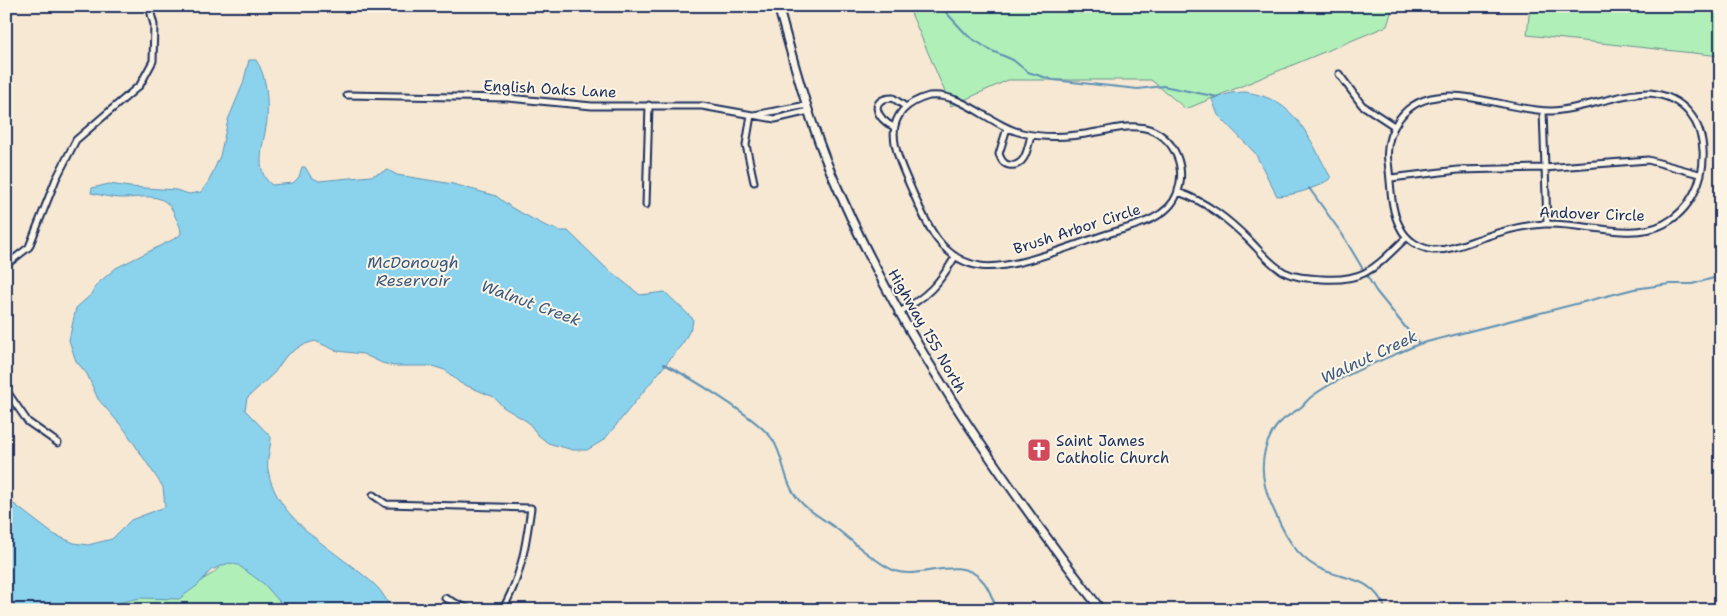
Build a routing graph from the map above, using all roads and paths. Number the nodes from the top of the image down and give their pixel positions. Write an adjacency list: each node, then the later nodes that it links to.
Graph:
1 (148, 6): 23 (street)
2 (778, 6): 7 (main road, Highway 155 North)
3 (1339, 74): 10 (street)
4 (347, 96): 5 (street, English Oaks Lane)
5 (649, 105): 9 (street, English Oaks Lane); 19 (street)
6 (906, 107): 11 (street); 11 (street); 12 (street)
7 (808, 108): 9 (street, English Oaks Lane); 24 (main road, Highway 155 North)
8 (1543, 111): 10 (street, Andover Circle); 14 (street); 15 (street, Andover Circle)
9 (751, 115): 17 (street)
10 (1394, 126): 16 (street, Andover Circle)
11 (894, 127): 22 (street, Brush Arbor Circle)
12 (1007, 128): 13 (street); 13 (street)
13 (1031, 135): 18 (street)
14 (1544, 168): 15 (street); 16 (street); 20 (street)
15 (1699, 174): 20 (street, Andover Circle)
16 (1390, 178): 21 (street, Andover Circle)
17 (754, 182)
18 (1178, 192): 21 (street); 22 (street, Brush Arbor Circle)
19 (646, 205)
20 (1547, 224): 21 (street, Andover Circle)
21 (1407, 237)
22 (955, 257): 24 (street)
23 (6, 265)
24 (898, 313): 31 (main road, Highway 155 North)
25 (6, 390): 26 (street)
26 (58, 444)
27 (373, 495): 30 (street)
28 (445, 598): 29 (street)
29 (470, 610)
30 (502, 610)
31 (1102, 610)

